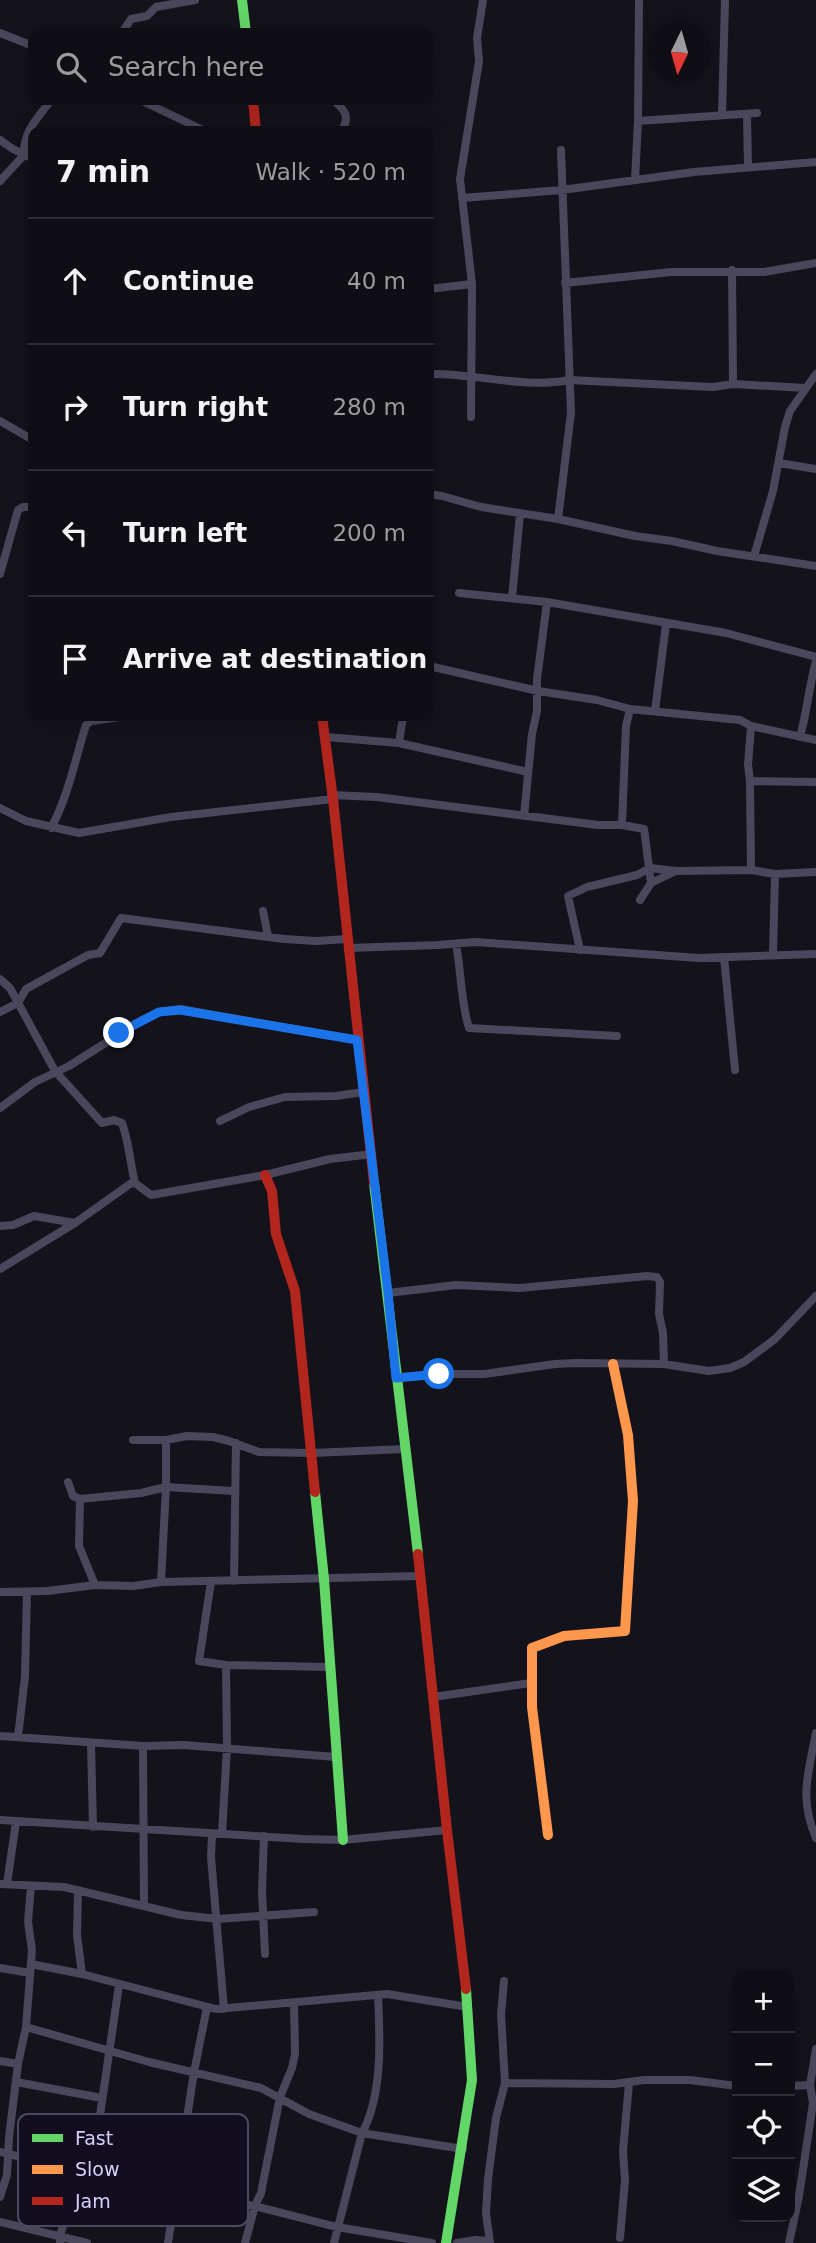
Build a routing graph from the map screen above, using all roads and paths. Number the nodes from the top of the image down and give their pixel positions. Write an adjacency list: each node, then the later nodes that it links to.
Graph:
1 (195, 0): 6 (street)
2 (242, 0): 7 (main road)
3 (483, 0): 30 (street)
4 (639, 0): 15 (street)
5 (725, 0): 14 (street)
6 (125, 28)
7 (245, 28)
8 (0, 33): 9 (street)
9 (28, 44)
10 (47, 105): 16 (street)
11 (150, 105): 17 (street)
12 (253, 105): 18 (main road)
13 (339, 105): 19 (street)
14 (722, 116): 15 (street); 26 (street)
15 (638, 121): 27 (street)
16 (32, 126)
17 (195, 126)
18 (256, 126)
19 (344, 126)
20 (28, 131): 23 (street)
21 (0, 140): 23 (street)
22 (561, 150): 29 (street)
23 (24, 155): 24 (street); 28 (street)
24 (28, 157)
25 (816, 162): 26 (street)
26 (748, 167): 27 (street)
27 (635, 180): 29 (street)
28 (0, 181)
29 (562, 190): 30 (street); 33 (street)
30 (462, 198): 34 (street)
31 (816, 263): 32 (street)
32 (732, 270): 33 (street); 40 (street)
33 (565, 283): 39 (street)
34 (472, 284): 35 (street); 38 (street)
35 (434, 288)
36 (434, 374): 38 (street)
37 (816, 374): 41 (street)
38 (472, 376): 39 (street); 42 (street)
39 (569, 380): 40 (street); 50 (street)
40 (733, 384): 41 (street)
41 (805, 388): 45 (street)
42 (471, 417)
43 (0, 421): 44 (street)
44 (28, 437)
45 (779, 463): 46 (street); 51 (street)
46 (816, 468)
47 (434, 495): 49 (street)
48 (28, 507): 53 (street)
49 (520, 514): 50 (street); 55 (street)
50 (558, 519): 51 (street)
51 (754, 556): 52 (street)
52 (816, 566)
53 (0, 574)
54 (459, 593): 55 (street)
55 (512, 598): 56 (street)
56 (547, 602): 57 (street); 60 (street)
57 (666, 624): 58 (street); 62 (street)
58 (816, 659): 68 (street)
59 (434, 667): 60 (street)
60 (538, 691): 61 (street); 71 (street)
61 (630, 709): 62 (street); 77 (street)
62 (655, 711): 66 (street)
63 (91, 721): 78 (street)
64 (323, 721): 67 (main road)
65 (401, 721): 70 (street)
66 (751, 726): 68 (street); 72 (street)
67 (326, 737): 70 (street); 74 (main road)
68 (800, 737): 69 (street)
69 (816, 740)
70 (399, 743): 71 (street)
71 (528, 772): 76 (street)
72 (750, 781): 73 (street); 80 (street)
73 (816, 782)
74 (332, 797): 76 (street); 78 (street); 88 (main road)
75 (0, 808): 78 (street)
76 (524, 816): 77 (street)
77 (622, 825): 79 (street)
78 (51, 828)
79 (650, 868): 81 (street); 84 (street); 90 (street)
80 (751, 870): 81 (street); 83 (street)
81 (676, 871): 84 (street)
82 (816, 872): 83 (street)
83 (775, 874): 92 (street)
84 (651, 883): 85 (street)
85 (640, 900)
86 (263, 911): 87 (street)
87 (268, 936): 88 (street); 95 (street)
88 (348, 943): 89 (street); 98 (main road)
89 (456, 944): 90 (street); 97 (street)
90 (580, 950): 93 (street)
91 (816, 954): 92 (street)
92 (773, 955): 93 (street)
93 (724, 957): 99 (street)
94 (0, 979): 95 (street)
95 (18, 1003): 96 (street); 100 (street)
96 (0, 1013)
97 (617, 1036)
98 (357, 1040): 100 (street); 101 (main road)
99 (735, 1070)
100 (55, 1071): 102 (street); 106 (street)
101 (363, 1092): 103 (street); 104 (main road)
102 (0, 1108)
103 (220, 1121)
104 (372, 1154): 105 (street); 110 (main road)
105 (264, 1175): 106 (street); 119 (main road)
106 (135, 1183): 107 (street)
107 (75, 1223): 108 (street); 109 (street)
108 (0, 1226)
109 (0, 1269)
110 (388, 1293): 113 (street); 114 (main road)
111 (816, 1296): 113 (street)
112 (613, 1364): 113 (street); 114 (street); 134 (main road)
113 (664, 1364)
114 (396, 1378): 118 (main road)
115 (133, 1440): 116 (street)
116 (166, 1440): 117 (street); 121 (street)
117 (236, 1443): 119 (street); 122 (street)
118 (404, 1449): 119 (street); 124 (main road)
119 (312, 1453): 125 (main road)
120 (68, 1482): 123 (street)
121 (166, 1487): 122 (street); 123 (street); 127 (street)
122 (234, 1491): 126 (street)
123 (80, 1499): 129 (street)
124 (421, 1576): 125 (street); 135 (main road)
125 (324, 1578): 126 (street); 133 (main road)
126 (234, 1581): 128 (street)
127 (161, 1582): 128 (street); 129 (street)
128 (211, 1582): 132 (street)
129 (95, 1585): 131 (street)
130 (0, 1592): 131 (street)
131 (27, 1592): 138 (street)
132 (226, 1665): 133 (street); 141 (street)
133 (329, 1667): 142 (main road)
134 (531, 1683): 135 (street); 150 (main road)
135 (433, 1697): 147 (main road)
136 (816, 1733): 152 (street)
137 (0, 1736): 138 (street)
138 (18, 1737): 139 (street)
139 (91, 1743): 140 (street); 145 (street)
140 (143, 1746): 141 (street); 146 (street)
141 (226, 1748): 142 (street); 148 (street)
142 (336, 1756): 153 (main road)
143 (0, 1820): 144 (street)
144 (16, 1822): 145 (street); 154 (street)
145 (93, 1827): 146 (street)
146 (143, 1830): 149 (street); 157 (street)
147 (447, 1830): 153 (street); 170 (main road)
148 (222, 1833): 149 (street); 151 (street)
149 (212, 1835): 160 (street)
150 (548, 1835)
151 (264, 1836): 153 (street); 159 (street)
152 (816, 1838)
153 (343, 1840)
154 (4, 1884): 155 (street)
155 (31, 1886): 156 (street); 163 (street)
156 (78, 1891): 157 (street); 164 (street)
157 (144, 1906): 160 (street)
158 (314, 1912): 159 (street)
159 (264, 1915): 160 (street); 161 (street)
160 (218, 1919): 171 (street)
161 (265, 1954)
162 (0, 1968): 163 (street)
163 (31, 1968): 164 (street); 172 (street)
164 (82, 1974): 166 (street)
165 (504, 1981): 179 (street)
166 (119, 1985): 169 (street); 174 (street)
167 (378, 1995): 168 (street); 170 (street); 188 (street)
168 (293, 2003): 171 (street); 184 (street)
169 (207, 2007): 171 (street); 177 (street)
170 (468, 2007): 189 (main road)
171 (224, 2009)
172 (26, 2026): 174 (street); 176 (street)
173 (816, 2049): 182 (street)
174 (110, 2052): 177 (street); 185 (street)
175 (0, 2061): 176 (street)
176 (18, 2064): 178 (street)
177 (194, 2071): 184 (street); 187 (street)
178 (16, 2082): 185 (street); 190 (street)
179 (505, 2083): 180 (street); 198 (street)
180 (629, 2083): 181 (street); 196 (street)
181 (732, 2085)
182 (810, 2085): 183 (street); 205 (street)
183 (795, 2086)
184 (280, 2097): 188 (street); 193 (street)
185 (102, 2098): 186 (street)
186 (99, 2114)
187 (187, 2114)
188 (362, 2133): 189 (street); 195 (street)
189 (463, 2149): 203 (main road)
190 (4, 2153): 191 (street)
191 (0, 2197)
192 (248, 2205): 193 (street)
193 (254, 2206): 195 (street); 200 (street)
194 (0, 2222): 197 (street)
195 (337, 2227): 201 (street); 202 (street)
196 (621, 2238)
197 (60, 2239): 199 (street)
198 (489, 2242): 204 (street)
199 (88, 2243)
200 (245, 2243)
201 (334, 2243)
202 (432, 2243)
203 (446, 2243)
204 (457, 2243)
205 (789, 2243)

